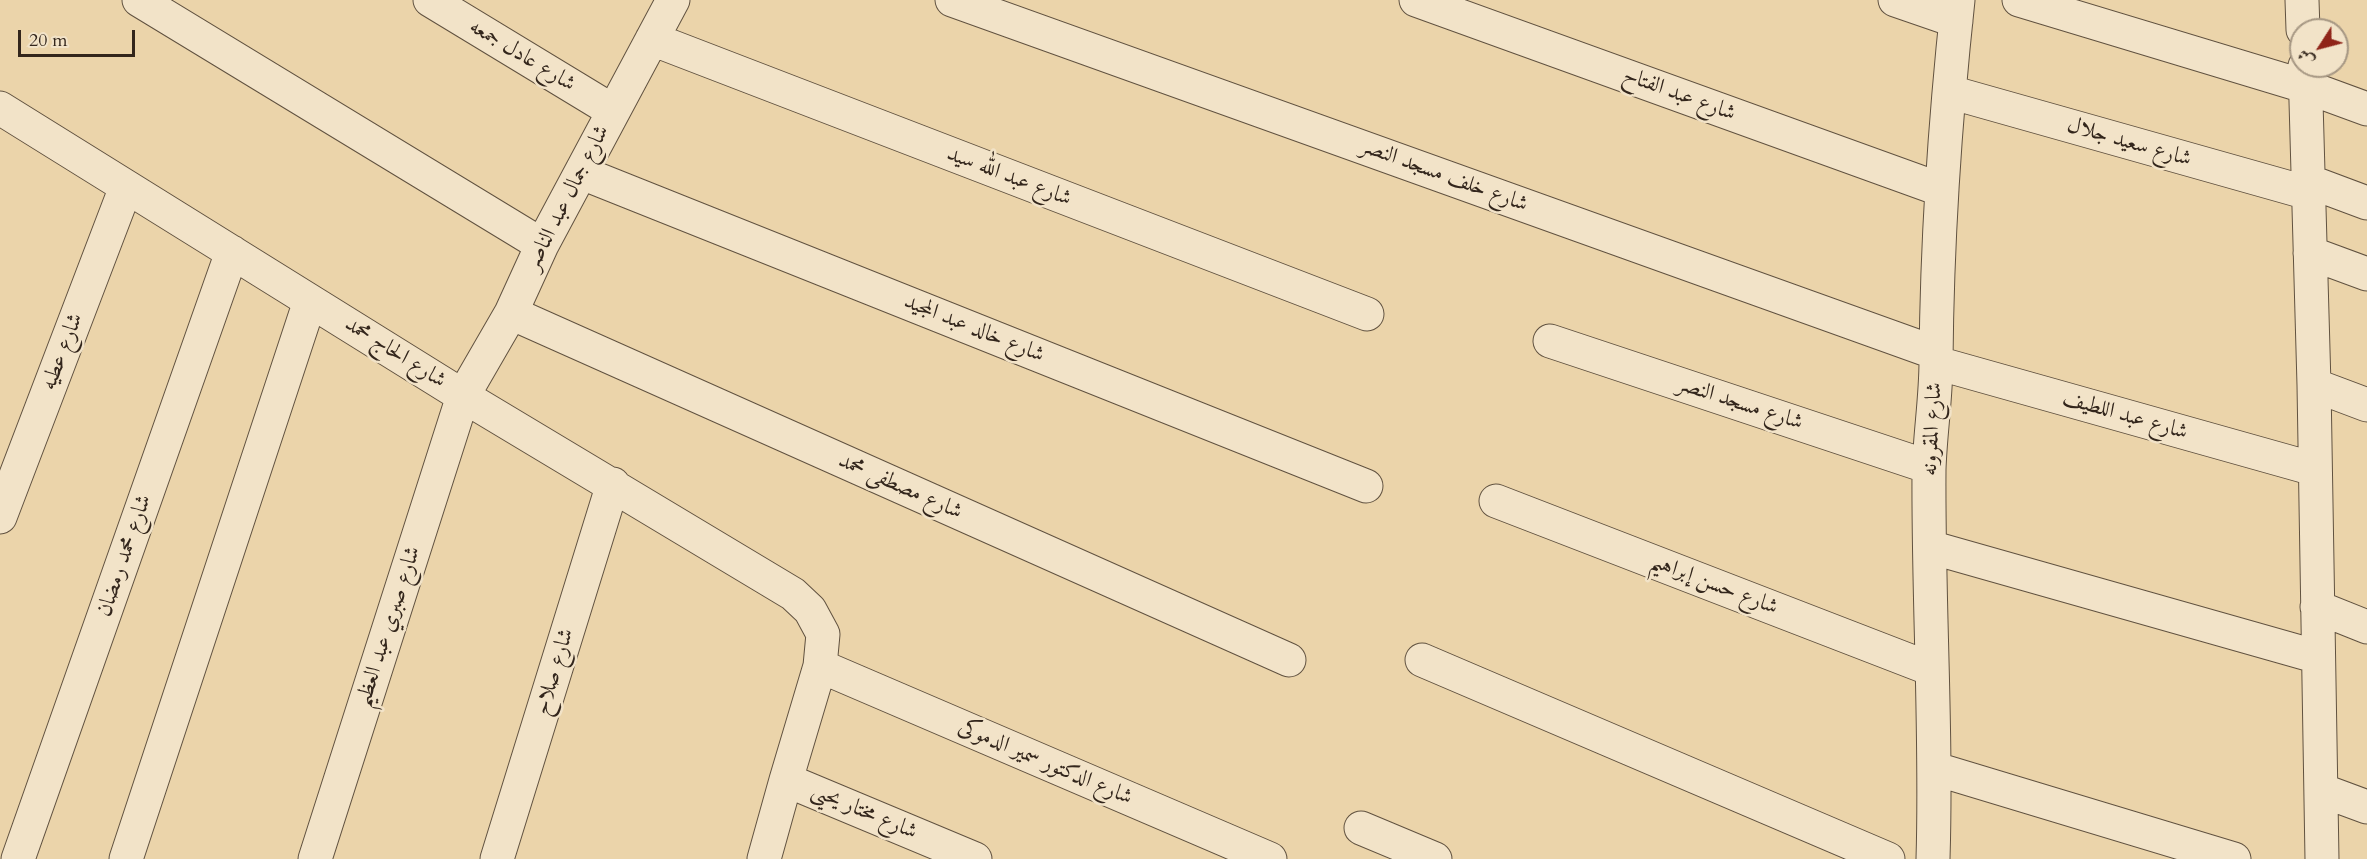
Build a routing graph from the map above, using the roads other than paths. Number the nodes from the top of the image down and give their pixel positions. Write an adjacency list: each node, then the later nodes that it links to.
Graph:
1 (139, 0): 24 (street)
2 (430, 0): 17 (street, شارع عادل جمعه)
3 (673, 0): 11 (street, شارع جمال عبد الناصر)
4 (952, 0): 32 (street, شارع خلف مسجد النصر)
5 (1416, 0): 22 (street, شارع عبد الفتاح)
6 (1895, 0): 9 (street)
7 (2019, 0): 12 (street)
8 (2302, 0): 10 (street)
9 (1957, 11): 15 (street, شارع المقرونه)
10 (2303, 18)
11 (652, 39): 17 (street, شارع جمال عبد الناصر); 30 (street, شارع عبد الله سيد)
12 (2289, 71)
13 (2306, 78): 21 (street)
14 (2310, 78): 16 (street)
15 (1950, 92): 21 (street, شارع سعيد جلال); 22 (street, شارع المقرونه)
16 (2367, 108)
17 (613, 111): 19 (street, شارع جمال عبد الناصر)
18 (2, 116): 20 (street, شارع الحاج محمد)
19 (582, 172): 24 (street, شارع جمال عبد الناصر); 39 (street, شارع خالد عبد المجيد)
20 (126, 187): 25 (street, شارع الحاج محمد); 41 (street, شارع عطيه)
21 (2308, 187): 23 (street, شارع سعيد جلال); 26 (street)
22 (1942, 190): 32 (street, شارع المقرونه)
23 (2367, 203)
24 (542, 245): 29 (street, شارع جمال عبد الناصر)
25 (232, 252): 28 (street, شارع الحاج محمد); 55 (street, شارع محمد رمضان)
26 (2310, 253): 27 (street); 33 (street)
27 (2367, 274)
28 (310, 301): 34 (street, شارع الحاج محمد); 56 (street)
29 (511, 313): 34 (street, شارع جمال عبد الناصر); 46 (street, شارع مصطفى محمد)
30 (1367, 314)
31 (1550, 341): 36 (street, شارع مسجد النصر)
32 (1936, 358): 36 (street, شارع المقرونه); 37 (street, شارع عبد اللطيف)
33 (2314, 385): 35 (street); 37 (street)
34 (463, 396): 38 (street, شارع الحاج محمد); 57 (street, شارع صبري عبد العظيم)
35 (2367, 405)
36 (1929, 467): 42 (street, شارع المقرونه)
37 (2314, 469): 43 (street)
38 (613, 484): 48 (street, شارع الحاج محمد); 58 (street, شارع صلاح)
39 (1366, 486)
40 (1496, 501): 49 (street, شارع حسن إبراهيم)
41 (0, 517)
42 (1930, 547): 45 (street); 49 (street, شارع المقرونه)
43 (2317, 607): 44 (street); 45 (street)
44 (2367, 627)
45 (2318, 657): 52 (street)
46 (1288, 660)
47 (1422, 660): 63 (street)
48 (820, 666): 51 (street, شارع الحاج محمد); 61 (street, شارع الدكتور سمير الدموكى)
49 (1931, 669): 50 (street, شارع المقرونه)
50 (1936, 769): 64 (street, شارع المقرونه); 65 (street)
51 (786, 780): 59 (street, شارع الحاج محمد); 60 (street, شارع مختار يحيى)
52 (2321, 790): 53 (street); 66 (street)
53 (2367, 807)
54 (1361, 828): 62 (street)
55 (18, 859)
56 (126, 859)
57 (315, 859)
58 (496, 859)
59 (764, 859)
60 (975, 859)
61 (1270, 859)
62 (1436, 859)
63 (1888, 859)
64 (1933, 859)
65 (2234, 859)
66 (2322, 859)

